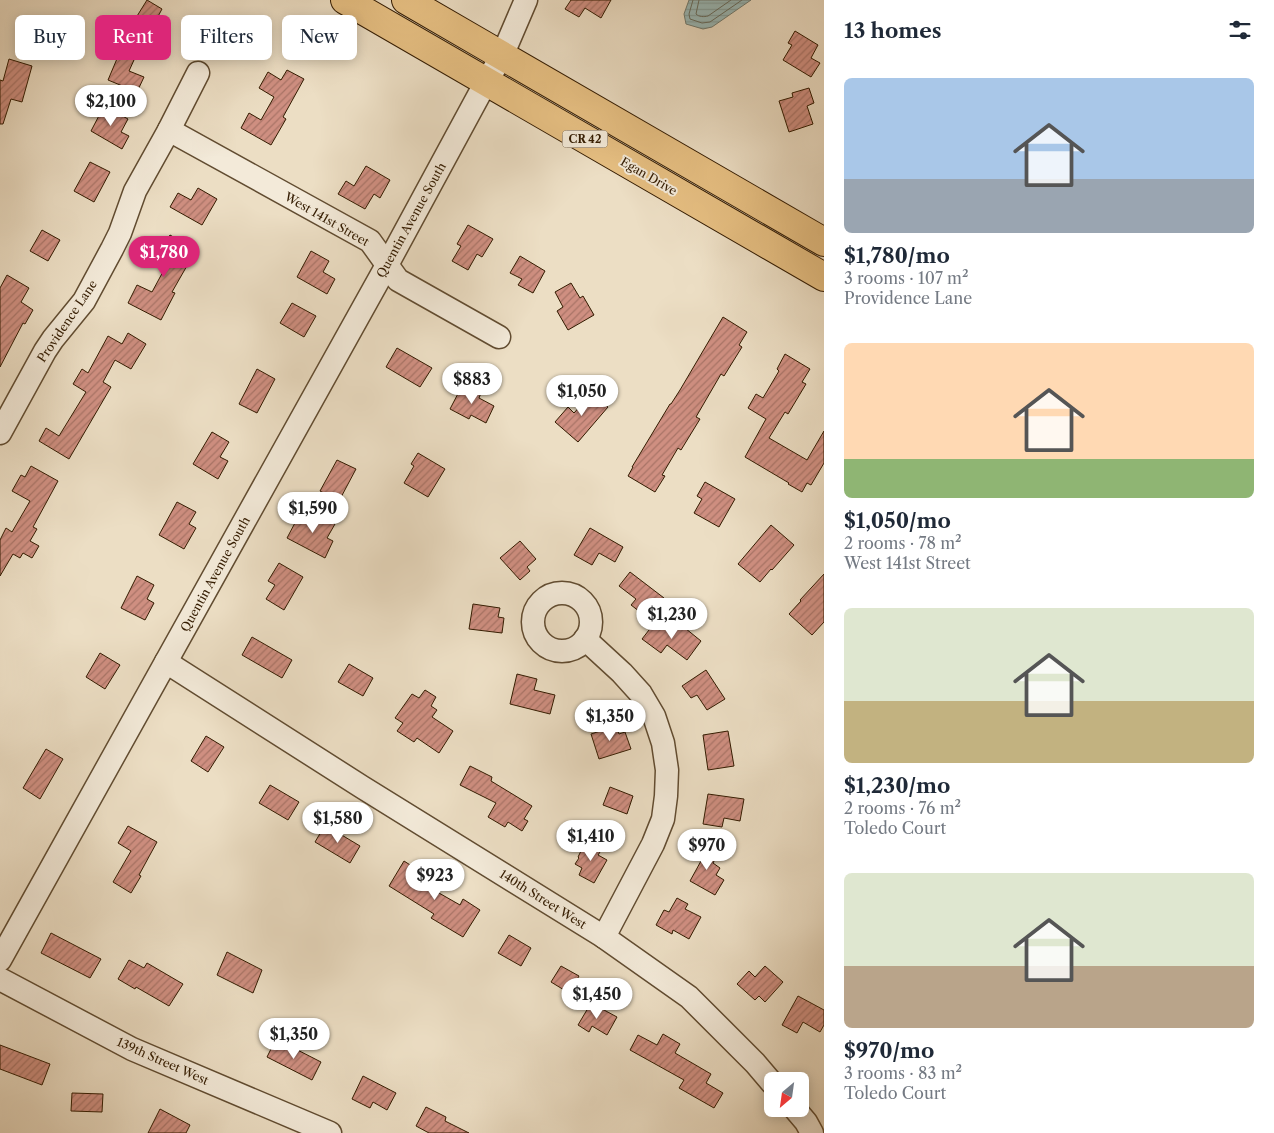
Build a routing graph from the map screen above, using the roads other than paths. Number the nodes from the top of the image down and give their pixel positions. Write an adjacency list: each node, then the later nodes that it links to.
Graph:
1 (345, 0): 6 (highway, Egan Drive / CR 42)
2 (406, 0): 4 (highway, CR 42)
3 (526, 0): 4 (street, Quentin Avenue South)
4 (502, 56): 6 (street, Quentin Avenue South); 8 (highway, CR 42)
5 (198, 73): 7 (street, Providence Lane)
6 (486, 82): 9 (street, Quentin Avenue South); 10 (highway, Egan Drive / CR 42)
7 (169, 130): 9 (street, West 141st Street); 12 (street, Providence Lane)
8 (824, 242)
9 (387, 265): 11 (street, West 141st Street); 14 (street, Quentin Avenue South)
10 (824, 277)
11 (499, 337)
12 (0, 433)
13 (585, 639): 15 (street)
14 (166, 662): 15 (street, 140th Street West); 16 (street, Quentin Avenue South)
15 (604, 937): 18 (street, 140th Street West)
16 (0, 960)
17 (0, 979): 20 (street, 139th Street West)
18 (764, 1074)
19 (803, 1118): 21 (street)
20 (330, 1133)
21 (812, 1133)

